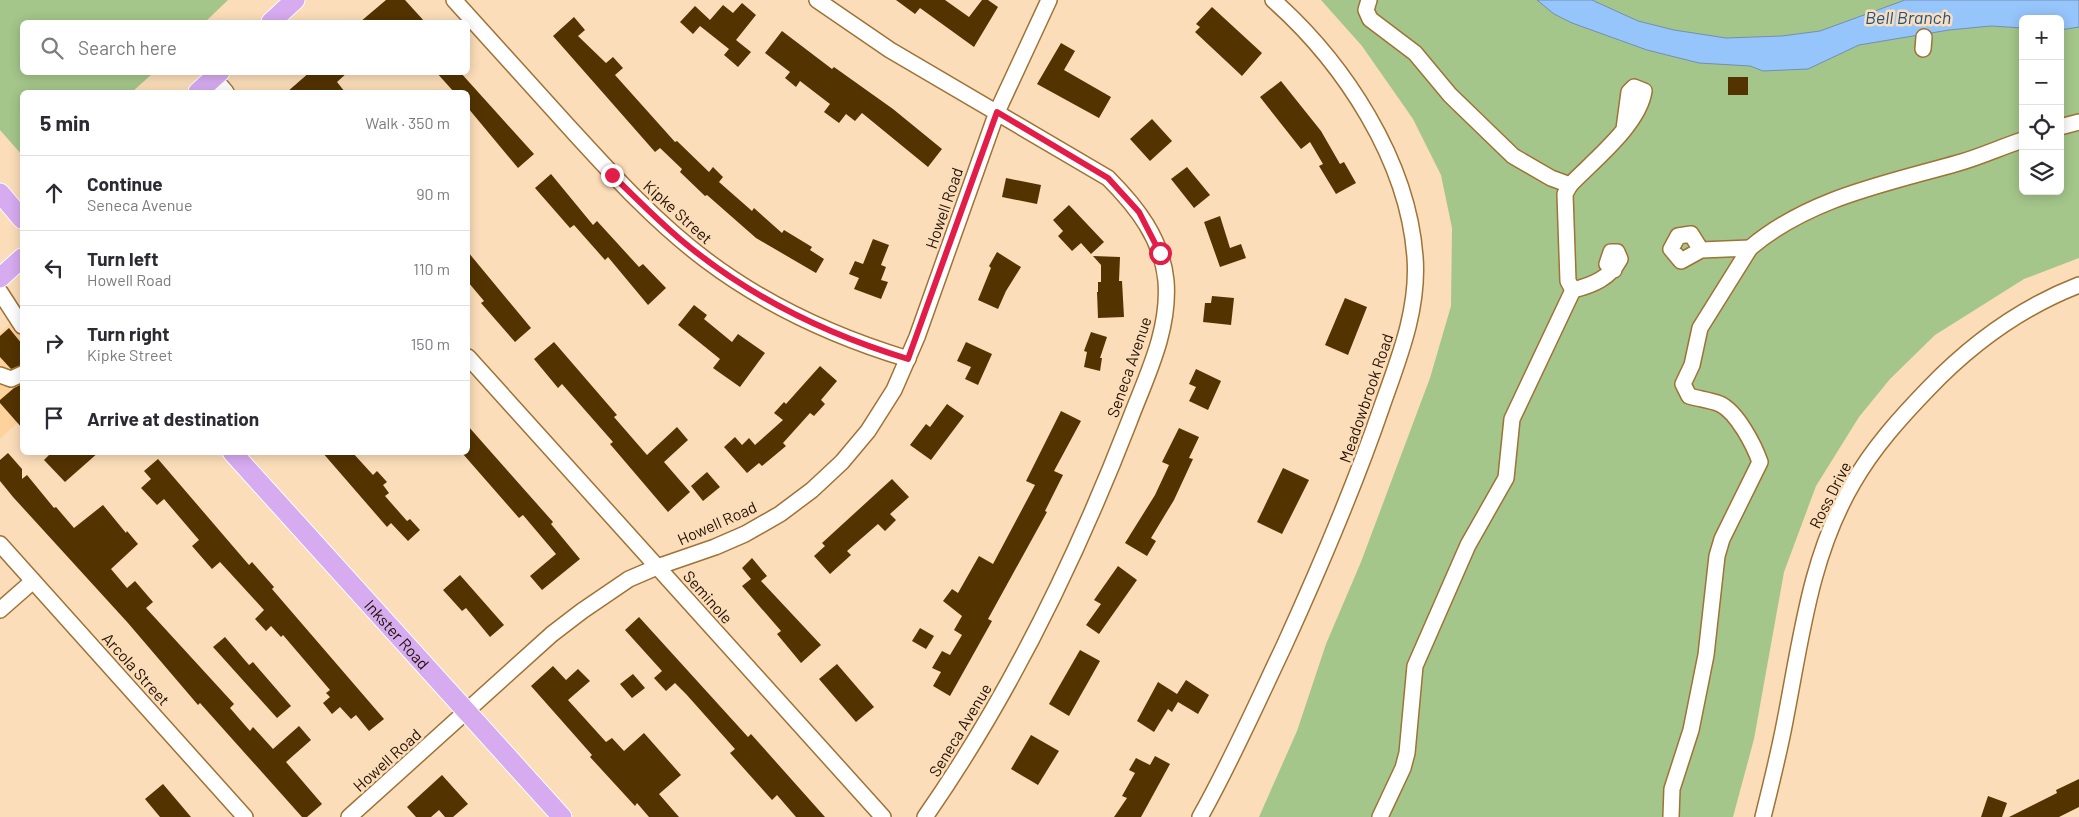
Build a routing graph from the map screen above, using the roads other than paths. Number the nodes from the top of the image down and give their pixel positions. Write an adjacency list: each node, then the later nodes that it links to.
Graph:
1 (295, 0): 7 (main road)
2 (454, 0): 29 (street, Kipke Street)
3 (817, 0): 11 (street, Seneca Avenue)
4 (1049, 0): 11 (street, Howell Road)
5 (1273, 0): 43 (street, Meadowbrook Road)
6 (1369, 0): 16 (street)
7 (274, 20)
8 (217, 75): 9 (main road); 10 (street)
9 (200, 90)
10 (225, 90)
11 (997, 112): 29 (street, Howell Road); 42 (street, Seneca Avenue)
12 (2079, 122): 13 (street)
13 (2064, 126)
14 (1624, 129): 16 (street)
15 (2019, 141): 19 (street)
16 (1570, 185): 25 (street)
17 (0, 193): 18 (main road)
18 (20, 217)
19 (1750, 248): 20 (street); 45 (street)
20 (1701, 250)
21 (20, 260): 23 (main road)
22 (1614, 270): 25 (street)
23 (0, 278)
24 (2079, 285): 46 (street, Ross Drive)
25 (1573, 290): 44 (street)
26 (0, 292): 27 (street)
27 (20, 323)
28 (470, 359): 34 (street, Seminole)
29 (908, 359): 34 (street, Howell Road)
30 (0, 375): 31 (street)
31 (20, 375)
32 (235, 455): 37 (main road, Inkster Road)
33 (1, 548): 35 (street, Arcola Street)
34 (657, 567): 37 (street, Howell Road); 41 (street, Seminole)
35 (33, 581): 36 (street); 38 (street, Arcola Street)
36 (0, 610)
37 (467, 712): 39 (street, Howell Road); 40 (main road, Inkster Road)
38 (245, 817)
39 (349, 817)
40 (562, 817)
41 (883, 817)
42 (925, 817)
43 (1200, 817)
44 (1380, 817)
45 (1672, 817)
46 (1763, 817)

